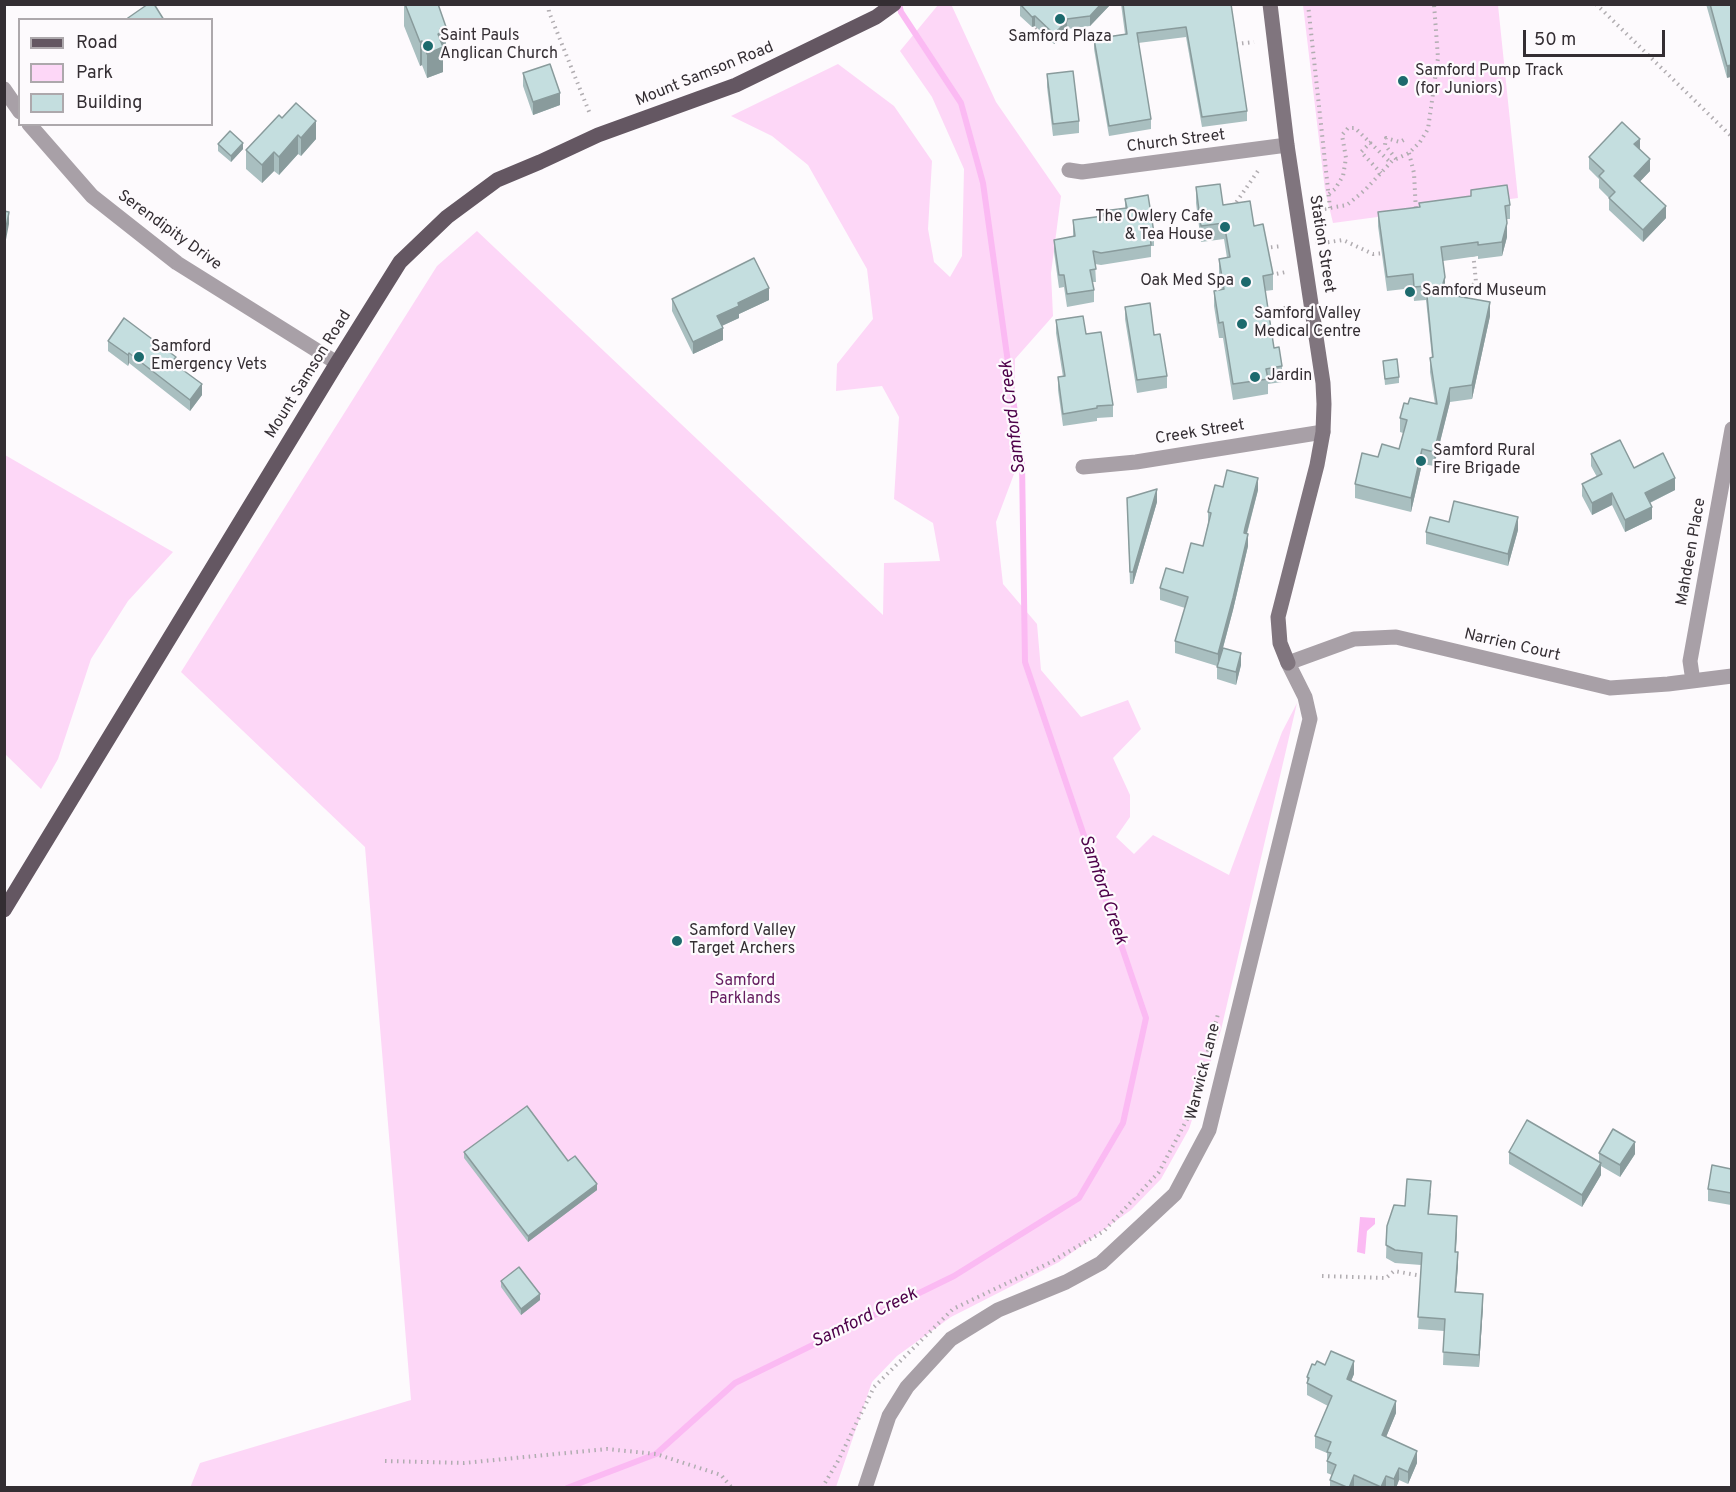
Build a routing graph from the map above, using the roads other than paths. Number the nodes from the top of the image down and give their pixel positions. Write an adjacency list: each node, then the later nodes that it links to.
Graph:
1 (894, 4): 8 (main road, Mount Samson Road)
2 (1270, 4): 6 (street, Station Street)
3 (4, 89): 4 (street)
4 (18, 109)
5 (31, 126): 8 (street, Serendipity Drive)
6 (1287, 145): 7 (street, Church Street); 10 (street, Station Street)
7 (1069, 170)
8 (337, 363): 15 (main road, Mount Samson Road)
9 (1731, 429): 14 (street, Mahdeen Place)
10 (1323, 432): 11 (street, Creek Street); 12 (street, Station Street)
11 (1083, 467)
12 (1288, 663): 14 (street, Narrien Court); 16 (street, Warwick Lane)
13 (1731, 676): 14 (street, Narrien Court)
14 (1693, 681)
15 (4, 910)
16 (865, 1488)

